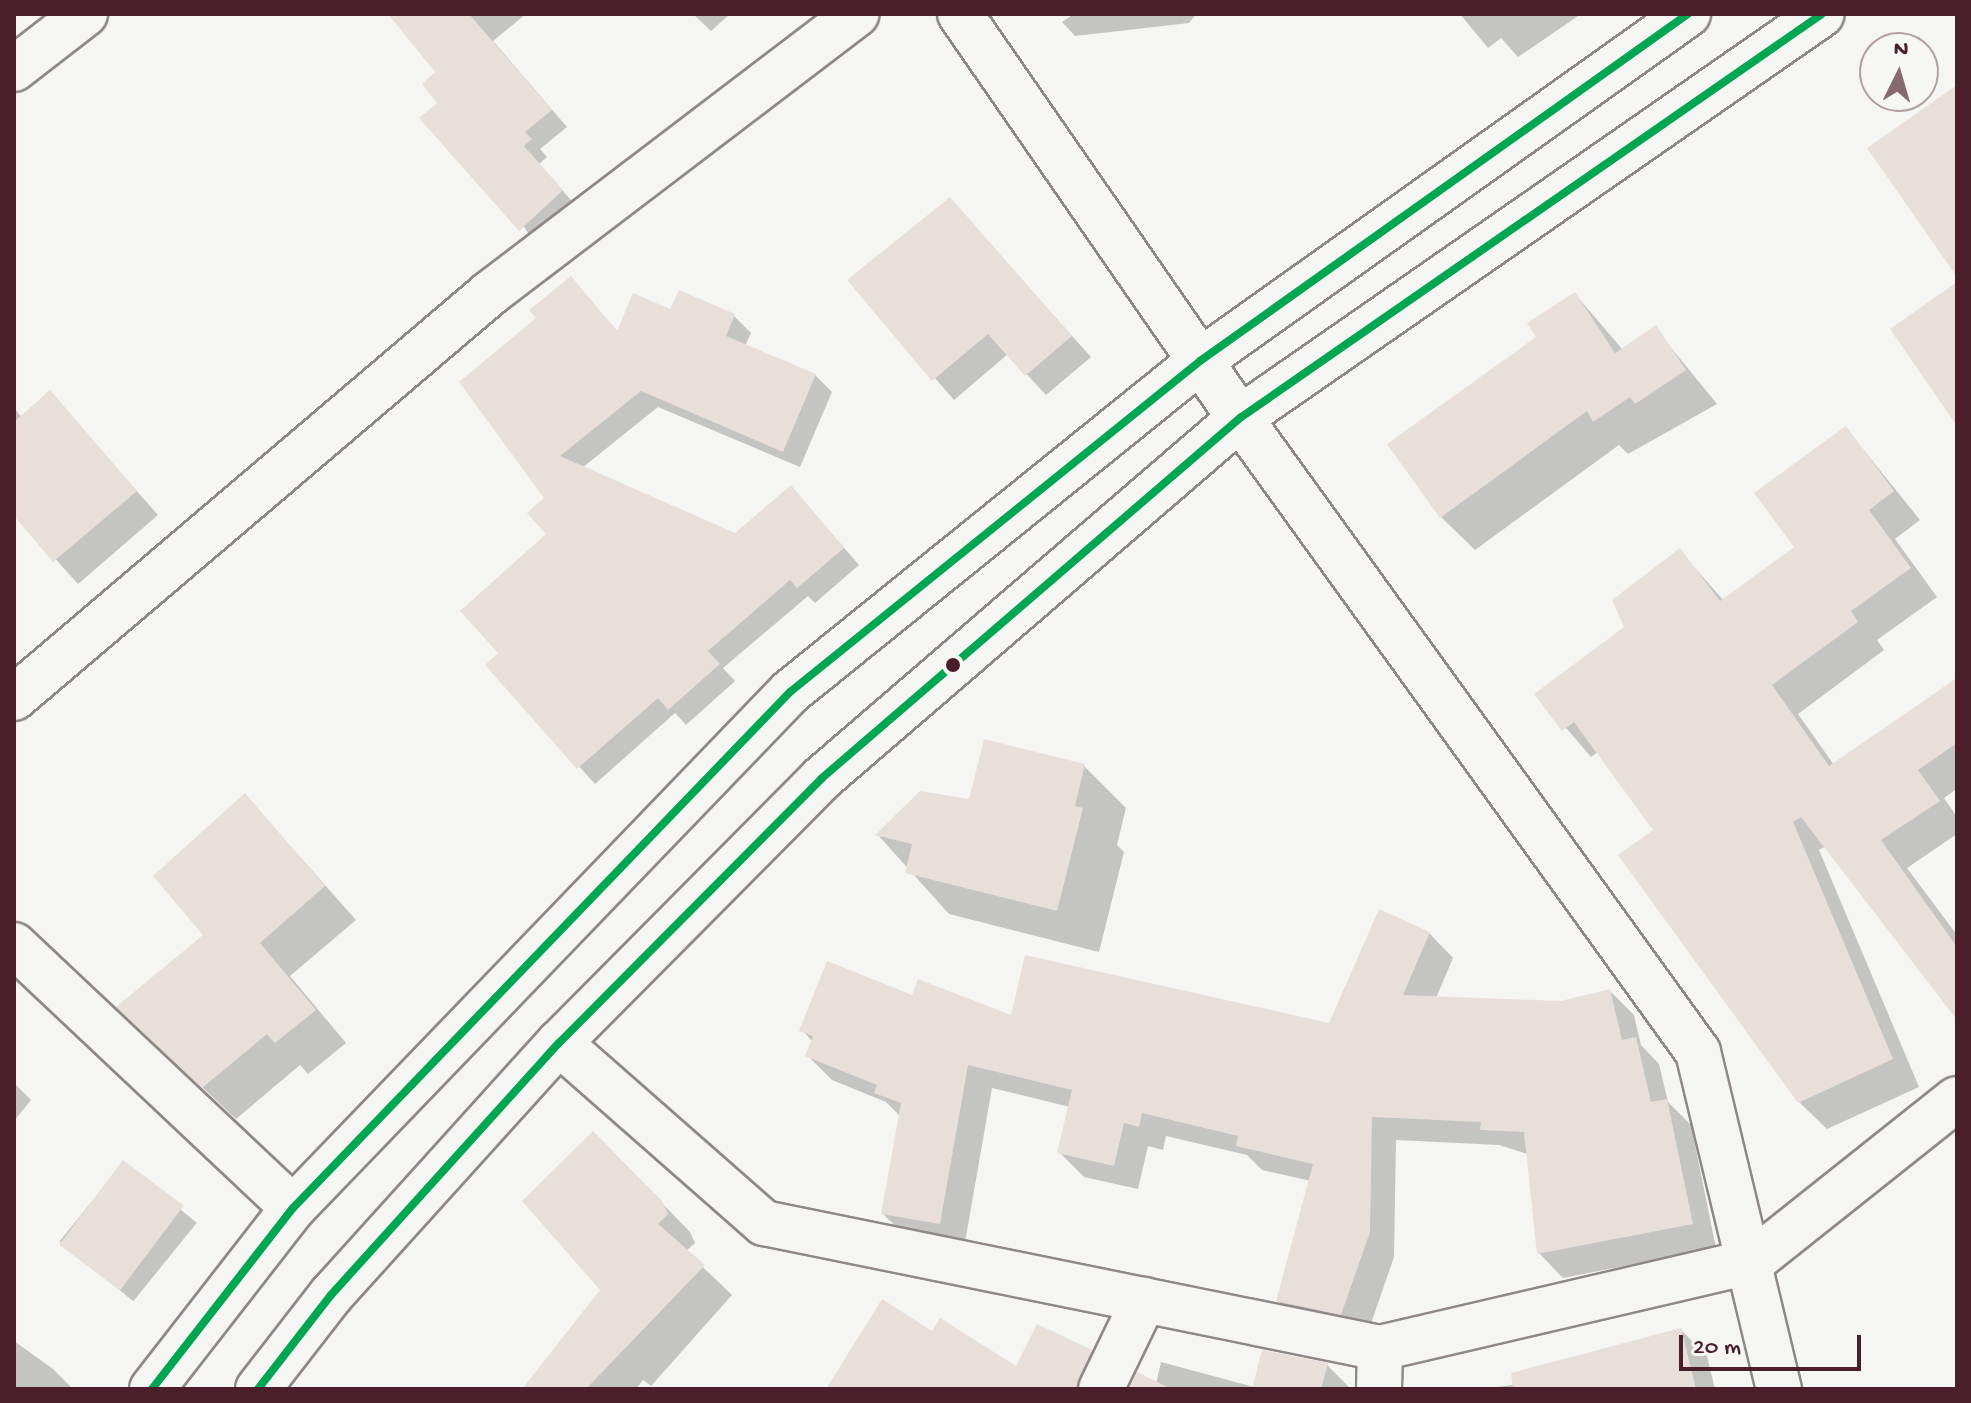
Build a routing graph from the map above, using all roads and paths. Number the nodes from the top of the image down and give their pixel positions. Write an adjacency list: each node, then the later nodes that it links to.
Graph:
1 (85, 14): 6 (street)
2 (857, 14): 9 (street)
3 (960, 14): 7 (street)
4 (1688, 14): 7 (street)
5 (1822, 14): 8 (street)
6 (14, 69)
7 (1200, 361): 8 (street); 13 (street)
8 (1240, 418): 11 (street); 14 (street)
9 (14, 698)
10 (14, 945): 13 (street)
11 (559, 1043): 15 (street); 18 (street)
12 (1957, 1099): 14 (street)
13 (293, 1208): 17 (street)
14 (1753, 1261): 16 (street); 20 (street)
15 (1144, 1300): 16 (street); 19 (street)
16 (1379, 1368)
17 (152, 1389)
18 (258, 1389)
19 (1101, 1389)
20 (1779, 1389)

